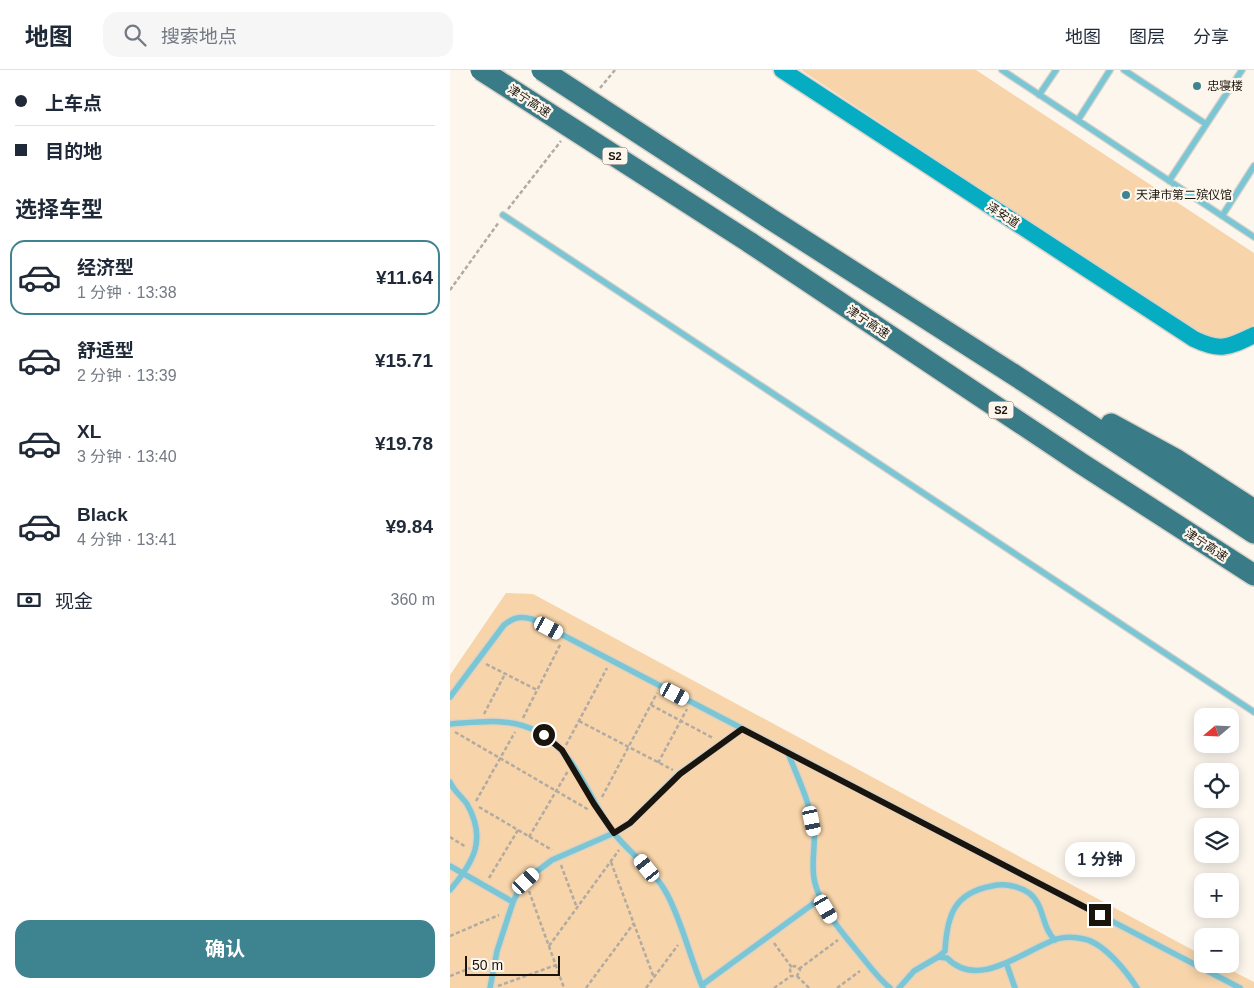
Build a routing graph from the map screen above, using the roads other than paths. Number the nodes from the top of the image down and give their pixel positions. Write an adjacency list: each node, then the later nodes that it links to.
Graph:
1 (481, 70): 19 (highway, 津宁高速 / S2, bridge)
2 (542, 70): 18 (highway, S2, bridge)
3 (782, 70): 17 (street, 泽安道)
4 (1002, 70): 9 (lane)
5 (1056, 70): 9 (lane)
6 (1110, 70): 10 (lane)
7 (1124, 70): 11 (lane)
8 (1242, 70): 11 (lane)
9 (1040, 95): 10 (lane)
10 (1078, 120): 13 (lane)
11 (1206, 124): 13 (lane)
12 (1254, 166): 15 (lane)
13 (1169, 181): 15 (lane)
14 (504, 215): 25 (lane)
15 (1222, 216): 16 (lane)
16 (1254, 237)
17 (1254, 335)
18 (1019, 378): 20 (highway); 21 (highway, S2)
19 (1082, 464): 22 (highway, 津宁高速 / S2); 23 (highway)
20 (1254, 510)
21 (1254, 533)
22 (1254, 575)
23 (1254, 590)
24 (450, 697): 27 (lane)
25 (1254, 712)
26 (451, 724): 30 (lane)
27 (742, 729): 28 (lane); 30 (lane)
28 (788, 753): 34 (lane); 49 (lane)
29 (450, 782): 32 (lane)
30 (614, 833): 35 (lane); 43 (lane)
31 (450, 866): 32 (lane)
32 (463, 874): 33 (lane); 35 (lane)
33 (450, 890)
34 (821, 898): 43 (lane); 45 (lane)
35 (512, 902): 44 (lane)
36 (1048, 933): 37 (lane); 38 (lane); 39 (lane)
37 (1055, 940): 38 (lane); 48 (lane)
38 (1045, 943): 42 (lane)
39 (946, 951): 40 (lane); 41 (lane)
40 (938, 957): 41 (lane); 46 (lane)
41 (947, 958): 42 (lane)
42 (1007, 964): 47 (lane)
43 (702, 987)
44 (491, 988)
45 (890, 988)
46 (899, 988)
47 (1016, 988)
48 (1137, 988)
49 (1240, 988)

